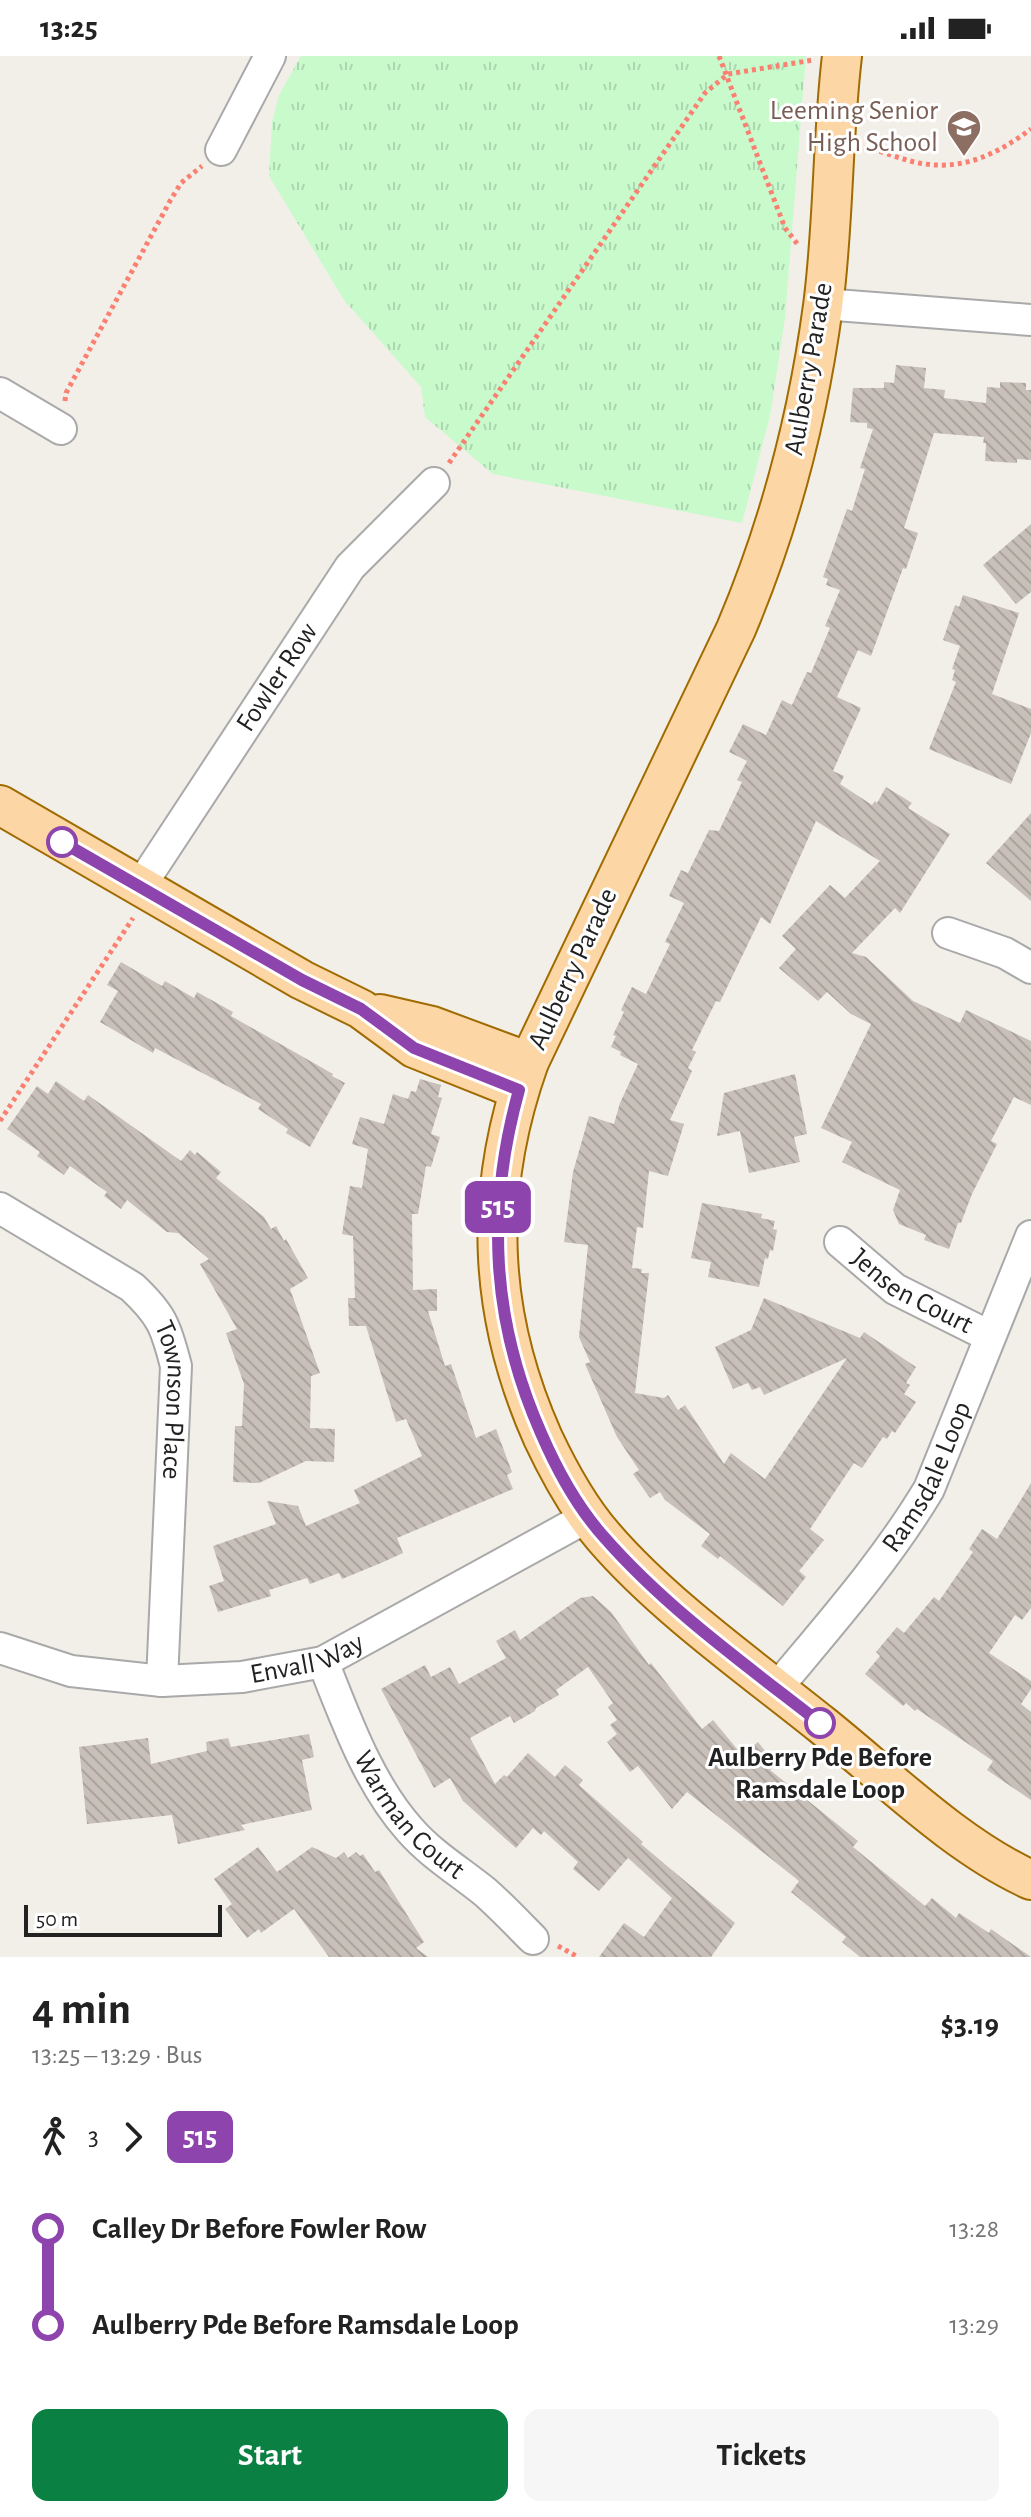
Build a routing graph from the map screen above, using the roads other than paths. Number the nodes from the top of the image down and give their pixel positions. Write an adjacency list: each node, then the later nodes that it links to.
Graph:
1 (270, 56): 3 (street)
2 (834, 57): 4 (main road, Aulberry Parade)
3 (221, 150)
4 (823, 304): 5 (street); 13 (main road, Aulberry Parade)
5 (1031, 320)
6 (0, 393): 7 (street)
7 (61, 429)
8 (434, 483): 10 (street, Fowler Row)
9 (0, 805): 10 (main road)
10 (139, 888): 13 (main road)
11 (948, 933): 12 (street)
12 (1031, 968)
13 (524, 1076): 18 (main road, Aulberry Parade)
14 (0, 1208): 21 (street, Townson Place)
15 (1031, 1236): 17 (street, Ramsdale Loop)
16 (840, 1242): 17 (street, Jensen Court)
17 (989, 1336): 22 (street, Ramsdale Loop)
18 (587, 1517): 20 (street, Envall Way); 22 (main road, Aulberry Parade)
19 (0, 1648): 21 (street, Envall Way)
20 (323, 1662): 21 (street, Envall Way); 24 (street, Warman Court)
21 (162, 1681)
22 (776, 1689): 23 (main road, Aulberry Parade)
23 (1031, 1880)
24 (533, 1939)

